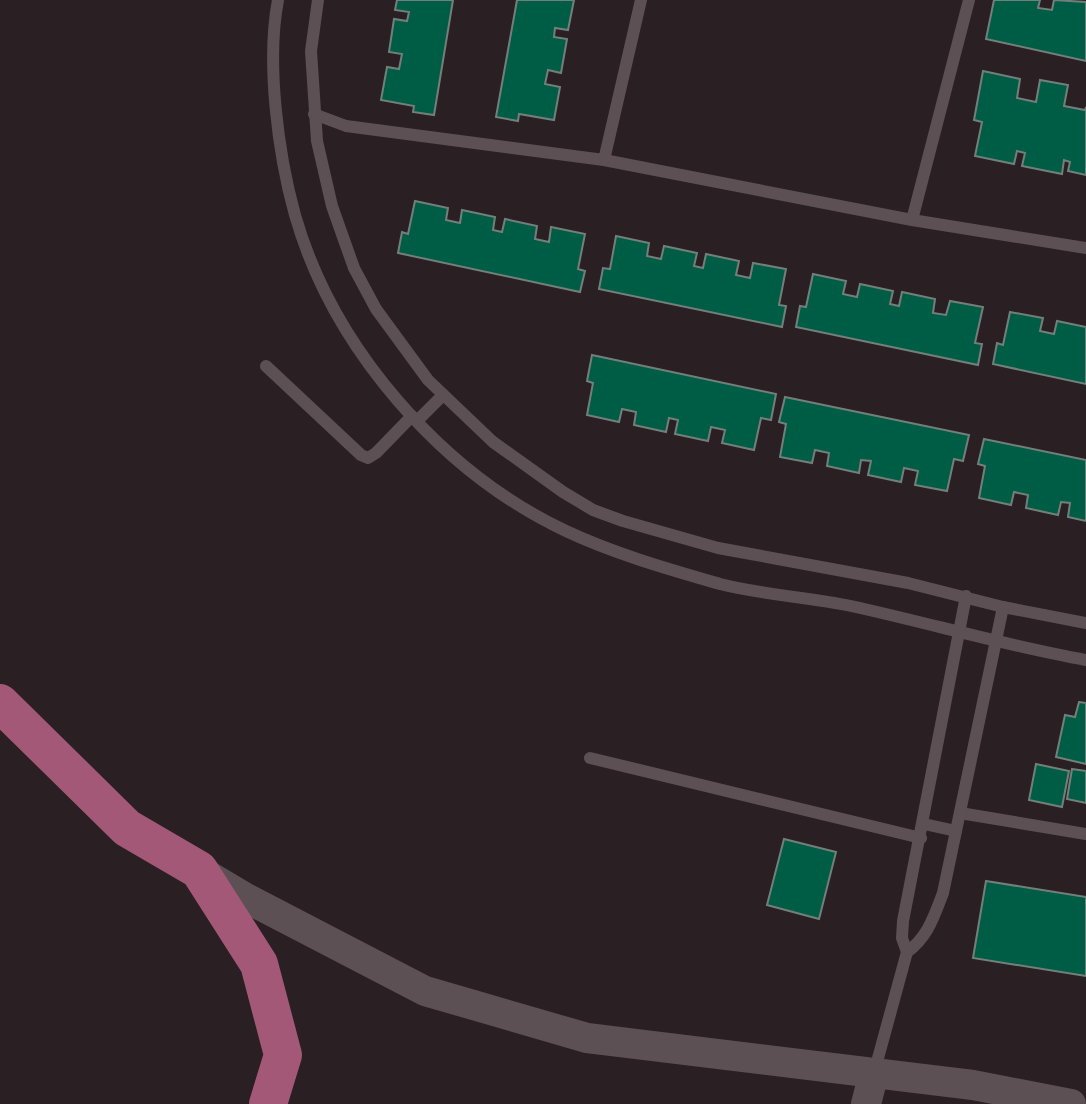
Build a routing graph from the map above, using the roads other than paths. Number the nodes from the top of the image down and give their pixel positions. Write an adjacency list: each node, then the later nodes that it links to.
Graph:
1 (278, 0): 11 (lane)
2 (318, 0): 5 (lane)
3 (641, 0): 6 (lane)
4 (969, 0): 7 (lane)
5 (314, 114): 6 (lane); 10 (lane)
6 (604, 160): 7 (lane)
7 (912, 220): 8 (lane)
8 (1086, 248)
9 (266, 366): 11 (lane)
10 (443, 395): 11 (lane); 12 (lane)
11 (415, 418): 15 (lane)
12 (966, 596): 13 (lane); 15 (lane)
13 (1003, 607): 14 (lane); 16 (lane)
14 (1086, 623)
15 (960, 632): 16 (lane); 21 (lane)
16 (997, 641): 17 (lane); 20 (lane)
17 (1086, 660)
18 (0, 703): 25 (main road)
19 (590, 758): 24 (lane)
20 (960, 813): 22 (lane); 23 (lane)
21 (924, 824): 22 (lane); 24 (lane)
22 (956, 831): 26 (lane)
23 (1086, 834)
24 (921, 838): 26 (lane)
25 (199, 870): 27 (street); 28 (main road)
26 (907, 952): 27 (lane)
27 (874, 1073): 29 (street); 30 (street)
28 (268, 1104)
29 (866, 1104)
30 (1071, 1104)

